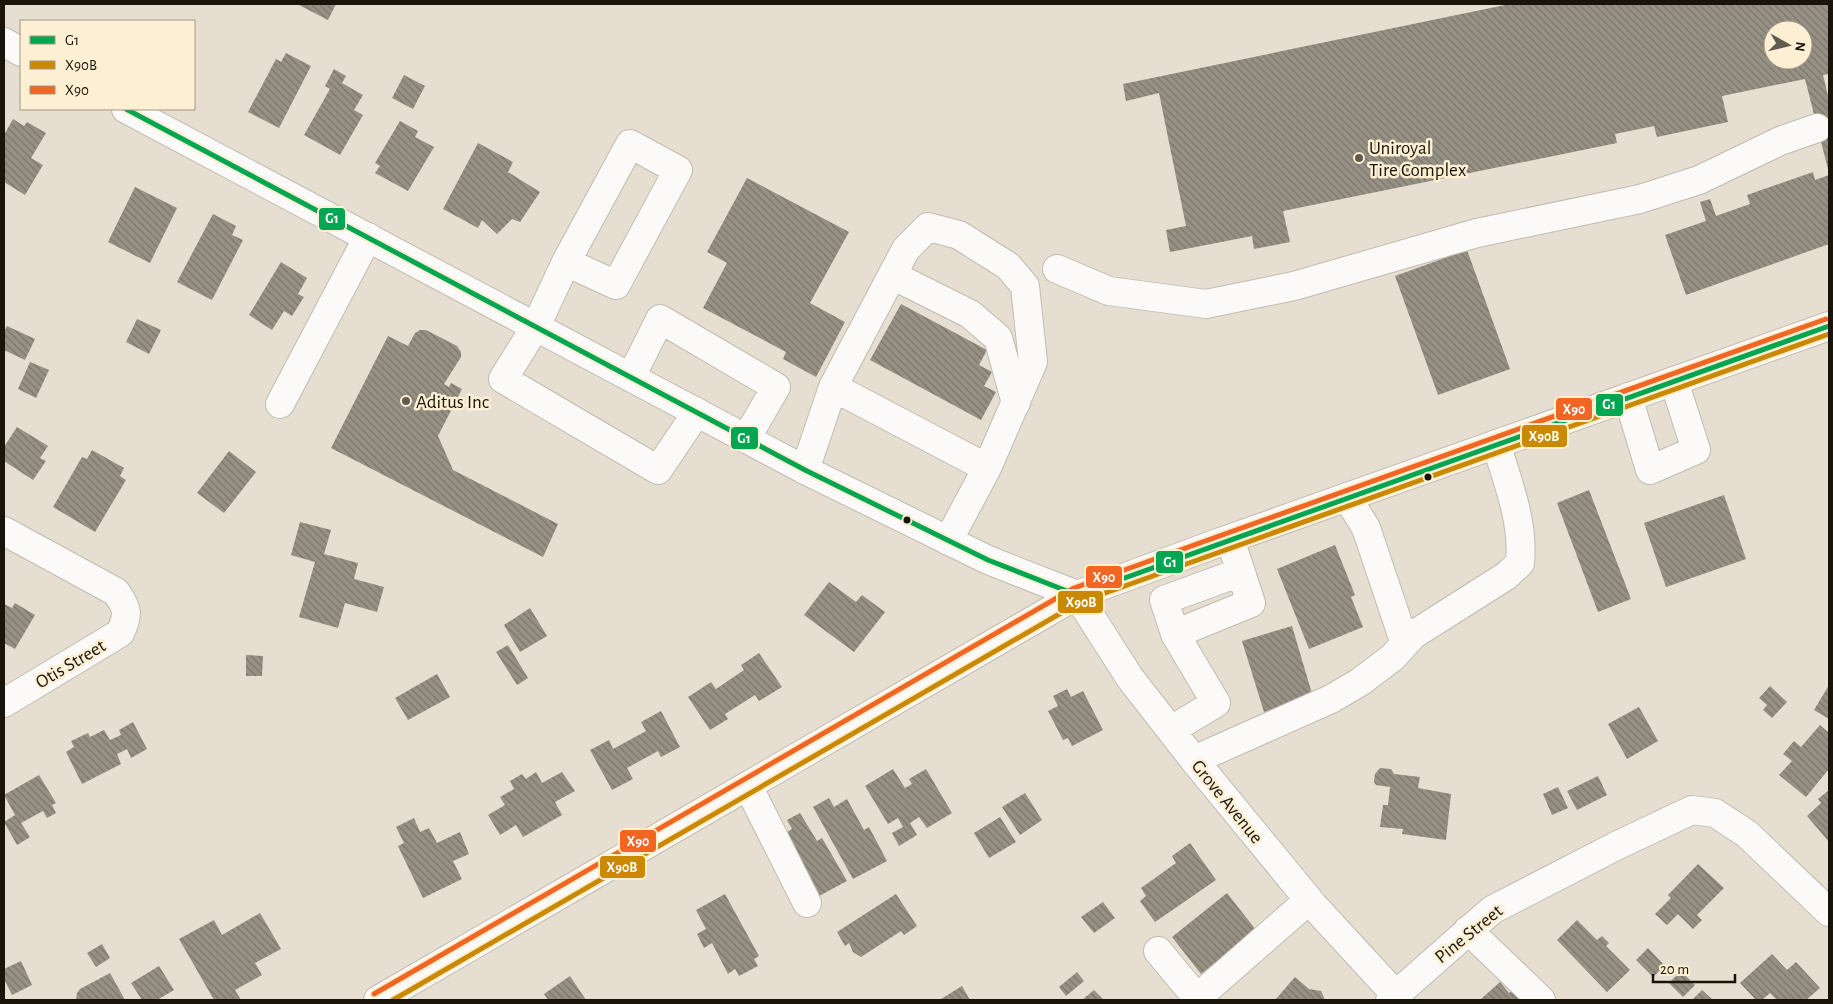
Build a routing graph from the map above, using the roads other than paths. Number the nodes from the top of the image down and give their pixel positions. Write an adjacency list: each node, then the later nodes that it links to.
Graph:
1 (4, 42): 2 (main road)
2 (20, 51)
3 (128, 110): 5 (main road)
4 (1817, 128): 7 (main road)
5 (368, 237): 9 (main road); 16 (main road)
6 (566, 262): 6 (main road); 9 (main road)
7 (1057, 269)
8 (892, 275): 13 (main road); 15 (main road); 15 (main road)
9 (536, 326): 11 (main road); 17 (main road)
10 (1829, 326): 12 (main road)
11 (631, 377): 17 (main road); 18 (main road)
12 (1674, 381): 14 (main road); 14 (main road)
13 (833, 387): 20 (main road); 21 (main road)
14 (1628, 397): 19 (main road)
15 (1016, 403): 20 (main road)
16 (280, 404)
17 (697, 412): 18 (main road)
18 (746, 439): 21 (main road)
19 (1496, 444): 22 (main road); 29 (main road)
20 (987, 468): 25 (main road)
21 (805, 470): 25 (main road)
22 (1347, 497): 24 (main road); 29 (main road)
23 (4, 530): 30 (main road, Otis Street)
24 (1230, 538): 26 (main road); 27 (main road)
25 (948, 541): 27 (main road)
26 (1241, 572): 28 (main road); 28 (main road)
27 (1077, 595): 32 (main road, Grove Avenue); 35 (main road)
28 (1175, 634): 31 (main road)
29 (1405, 644): 33 (main road)
30 (4, 703)
31 (1216, 703): 32 (main road); 33 (main road)
32 (1171, 730): 34 (main road, Grove Avenue)
33 (1243, 738): 34 (main road)
34 (1194, 760): 36 (main road, Grove Avenue)
35 (748, 786): 37 (main road); 42 (main road)
36 (1309, 900): 40 (main road); 41 (main road, Grove Avenue)
37 (807, 903)
38 (1829, 912): 39 (main road, Pine Street)
39 (1468, 930): 41 (main road, Pine Street); 43 (main road)
40 (1158, 951)
41 (1392, 997)
42 (388, 998)
43 (1541, 1000)

